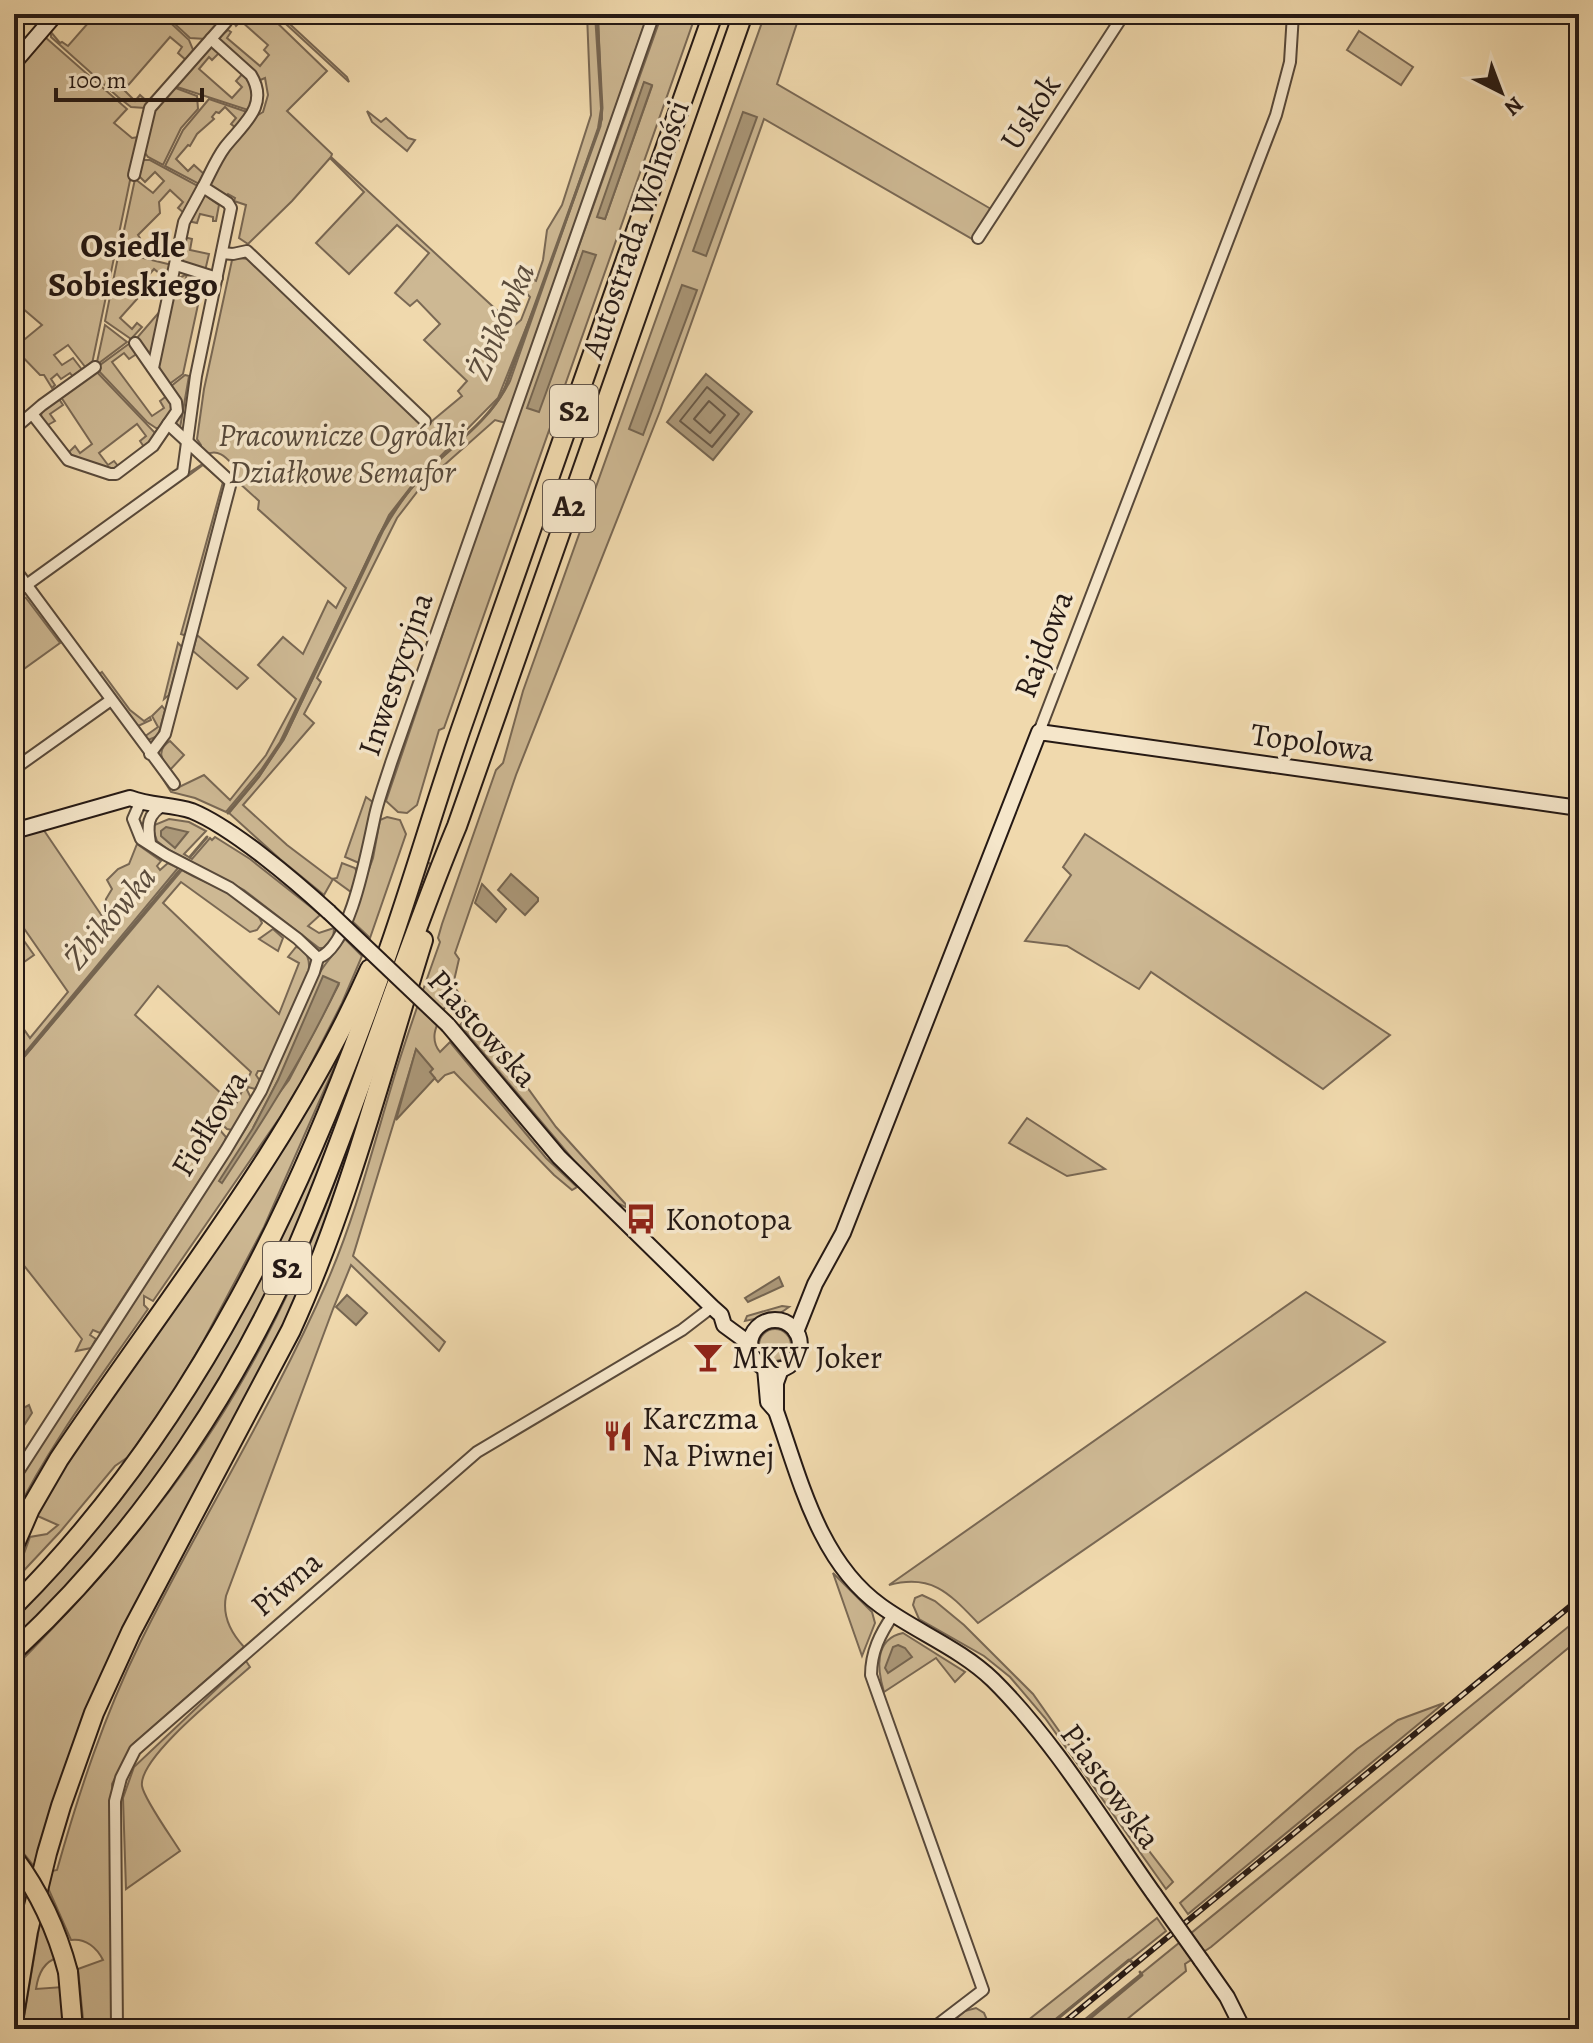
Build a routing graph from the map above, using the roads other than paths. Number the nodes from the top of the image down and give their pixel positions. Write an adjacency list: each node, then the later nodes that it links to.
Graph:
1 (56, 14): 9 (street)
2 (230, 14): 8 (street)
3 (654, 14): 41 (street, Inwestycyjna)
4 (713, 14): 36 (highway, S2)
5 (743, 14): 38 (highway, Autostrada Wolności / A2)
6 (1124, 14): 12 (street, Uskok)
7 (1293, 14): 30 (street, Rajdowa)
8 (211, 39): 10 (street); 11 (street)
9 (14, 63)
10 (134, 175)
11 (203, 187): 13 (street); 14 (street)
12 (978, 238)
13 (222, 253): 15 (street); 20 (street)
14 (176, 265): 15 (street); 18 (street)
15 (217, 278): 23 (street)
16 (135, 343): 18 (street)
17 (95, 367): 19 (street)
18 (153, 368): 21 (street)
19 (33, 415): 21 (street); 22 (street)
20 (425, 421)
21 (168, 424): 23 (street)
22 (14, 429)
23 (187, 442): 24 (street); 25 (street)
24 (203, 457): 25 (street); 31 (street)
25 (183, 472): 27 (street)
26 (14, 568): 27 (street)
27 (27, 585): 28 (street); 29 (street)
28 (14, 594)
29 (111, 700): 31 (street); 32 (street)
30 (1039, 732): 37 (street, Topolowa); 42 (street, Rajdowa)
31 (150, 754): 33 (street)
32 (14, 769)
33 (174, 784)
34 (140, 803): 35 (street, Piastowska); 39 (street, Piastowska); 40 (street)
35 (164, 804): 40 (street); 43 (street, Piastowska, bridge)
36 (434, 807): 52 (highway); 53 (highway, S2)
37 (1579, 808)
38 (457, 826): 55 (highway, S2); 57 (highway)
39 (14, 831)
40 (150, 843): 41 (street)
41 (318, 958): 51 (street, Fiołkowa)
42 (815, 1284): 44 (street, Rajdowa); 46 (street, Rajdowa)
43 (716, 1311): 45 (street, Piastowska); 47 (street, Piastowska); 59 (street, Piwna)
44 (781, 1321): 45 (street); 46 (street)
45 (756, 1328): 47 (street)
46 (796, 1332): 49 (street)
47 (750, 1344): 48 (street)
48 (765, 1368): 49 (street); 50 (street, Piastowska)
49 (781, 1369): 50 (street, Piastowska)
50 (776, 1411): 54 (street, Piastowska)
51 (14, 1478)
52 (14, 1546)
53 (14, 1606)
54 (893, 1615): 60 (street); 61 (street, Piastowska, bridge)
55 (14, 1651)
56 (14, 1858): 58 (highway, bridge)
57 (14, 2015)
58 (73, 2029)
59 (117, 2029)
60 (932, 2029)
61 (1243, 2029)

